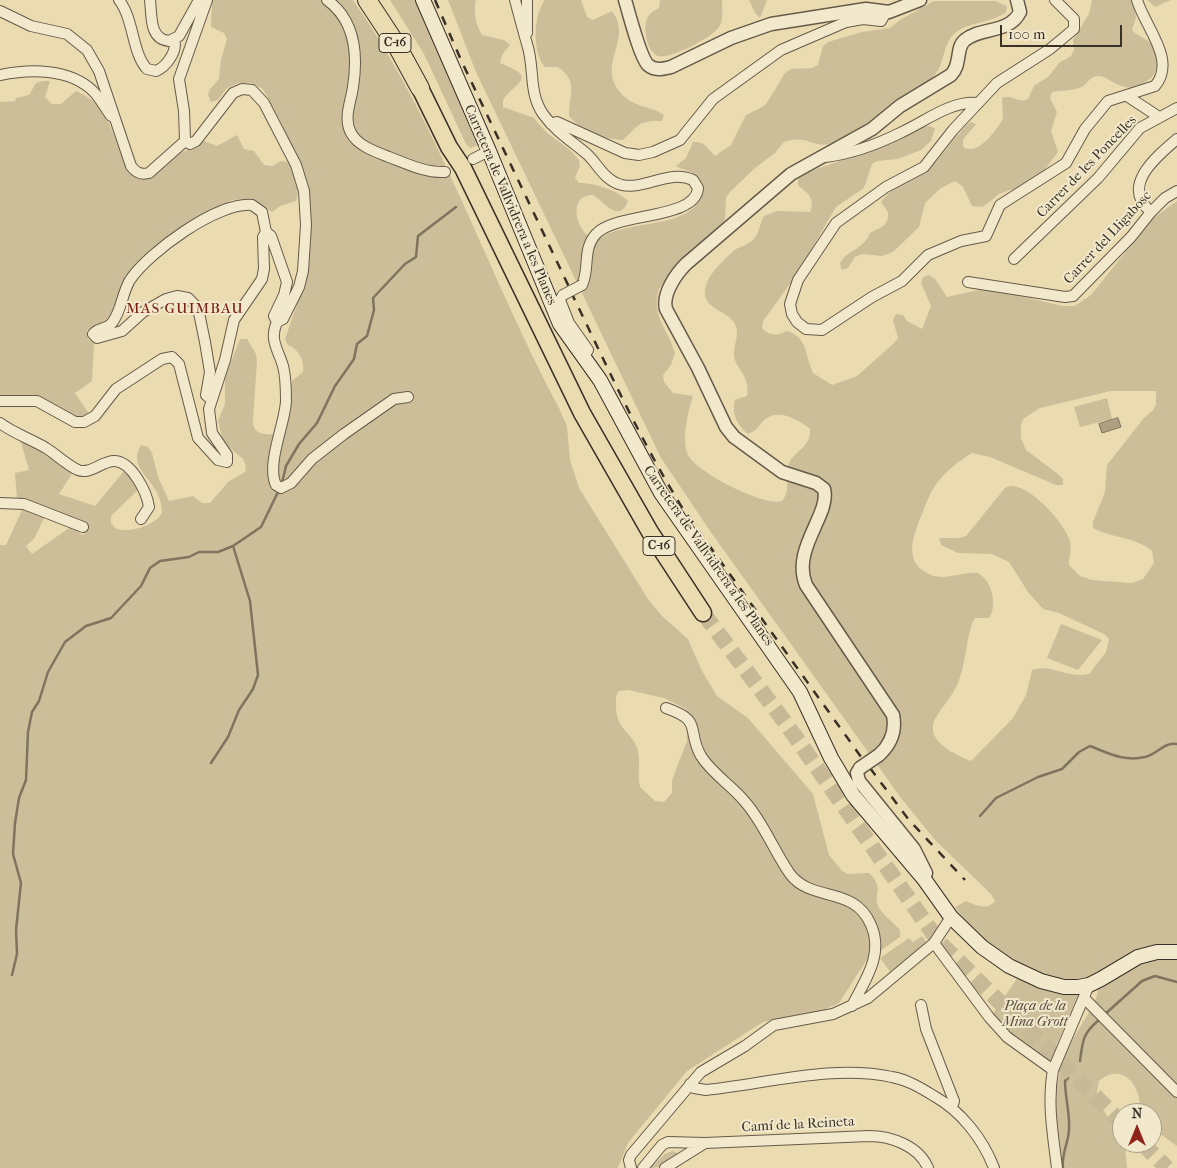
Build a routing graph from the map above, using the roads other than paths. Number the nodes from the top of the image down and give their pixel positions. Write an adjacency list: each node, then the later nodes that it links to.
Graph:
1 (119, 0): 18 (street)
2 (150, 0): 18 (street)
3 (199, 0): 18 (street)
4 (207, 0): 29 (street)
5 (327, 0): 33 (street)
6 (367, 0): 21 (highway, C-16)
7 (381, 0): 21 (highway, C-16)
8 (424, 0): 30 (main road, Carretera de Vallvidrera a les Planes)
9 (515, 0): 19 (street)
10 (526, 0): 19 (street)
11 (626, 0): 17 (street)
12 (920, 0): 17 (street)
13 (1055, 0): 23 (street)
14 (1137, 0): 22 (street)
15 (1020, 2): 31 (street)
16 (0, 11): 26 (street)
17 (886, 12): 27 (street)
18 (174, 40)
19 (527, 44): 27 (street)
20 (0, 75): 26 (street)
21 (425, 86): 32 (highway, C-16)
22 (1127, 96): 23 (street); 25 (street)
23 (977, 103): 31 (street)
24 (1177, 108): 25 (street, Carrer de les Poncelles)
25 (1159, 117): 37 (street, Carrer de les Poncelles)
26 (118, 122): 29 (street)
27 (551, 124): 40 (street, bridge)
28 (1177, 139): 35 (street)
29 (185, 141): 39 (street)
30 (489, 151): 32 (street); 40 (main road, Carretera de Vallvidrera a les Planes)
31 (824, 157): 50 (street, bridge)
32 (468, 163): 48 (highway, C-16)
33 (445, 172)
34 (1177, 191): 35 (street, Carrer del Lligabosc)
35 (1151, 212): 38 (street, Carrer del Lligabosc)
36 (266, 232): 39 (street); 42 (street); 42 (street)
37 (1014, 259)
38 (968, 282)
39 (277, 322): 41 (street)
40 (584, 357): 50 (main road, Carretera de Vallvidrera a les Planes)
41 (408, 397)
42 (211, 399): 43 (street)
43 (0, 401)
44 (1, 428): 46 (street)
45 (0, 503): 47 (street)
46 (141, 520)
47 (83, 527)
48 (703, 613)
49 (666, 708): 57 (street)
50 (924, 879): 51 (main road, Carretera de Vallvidrera a les Planes)
51 (951, 917): 52 (street); 54 (main road, Carretera de Vallvidrera a les Planes)
52 (934, 943): 57 (street); 58 (street)
53 (1177, 952): 54 (main road)
54 (1089, 985): 55 (street)
55 (1084, 998): 58 (street); 60 (street)
56 (921, 1005): 61 (street)
57 (852, 1006): 59 (street)
58 (1052, 1074): 68 (street)
59 (690, 1084): 61 (street); 63 (street)
60 (1177, 1092)
61 (952, 1107): 67 (street)
62 (705, 1143): 64 (street, Camí de la Reineta); 65 (street); 66 (street, Camí de la Reineta)
63 (631, 1168)
64 (643, 1168)
65 (666, 1168)
66 (928, 1168)
67 (994, 1168)
68 (1057, 1168)

